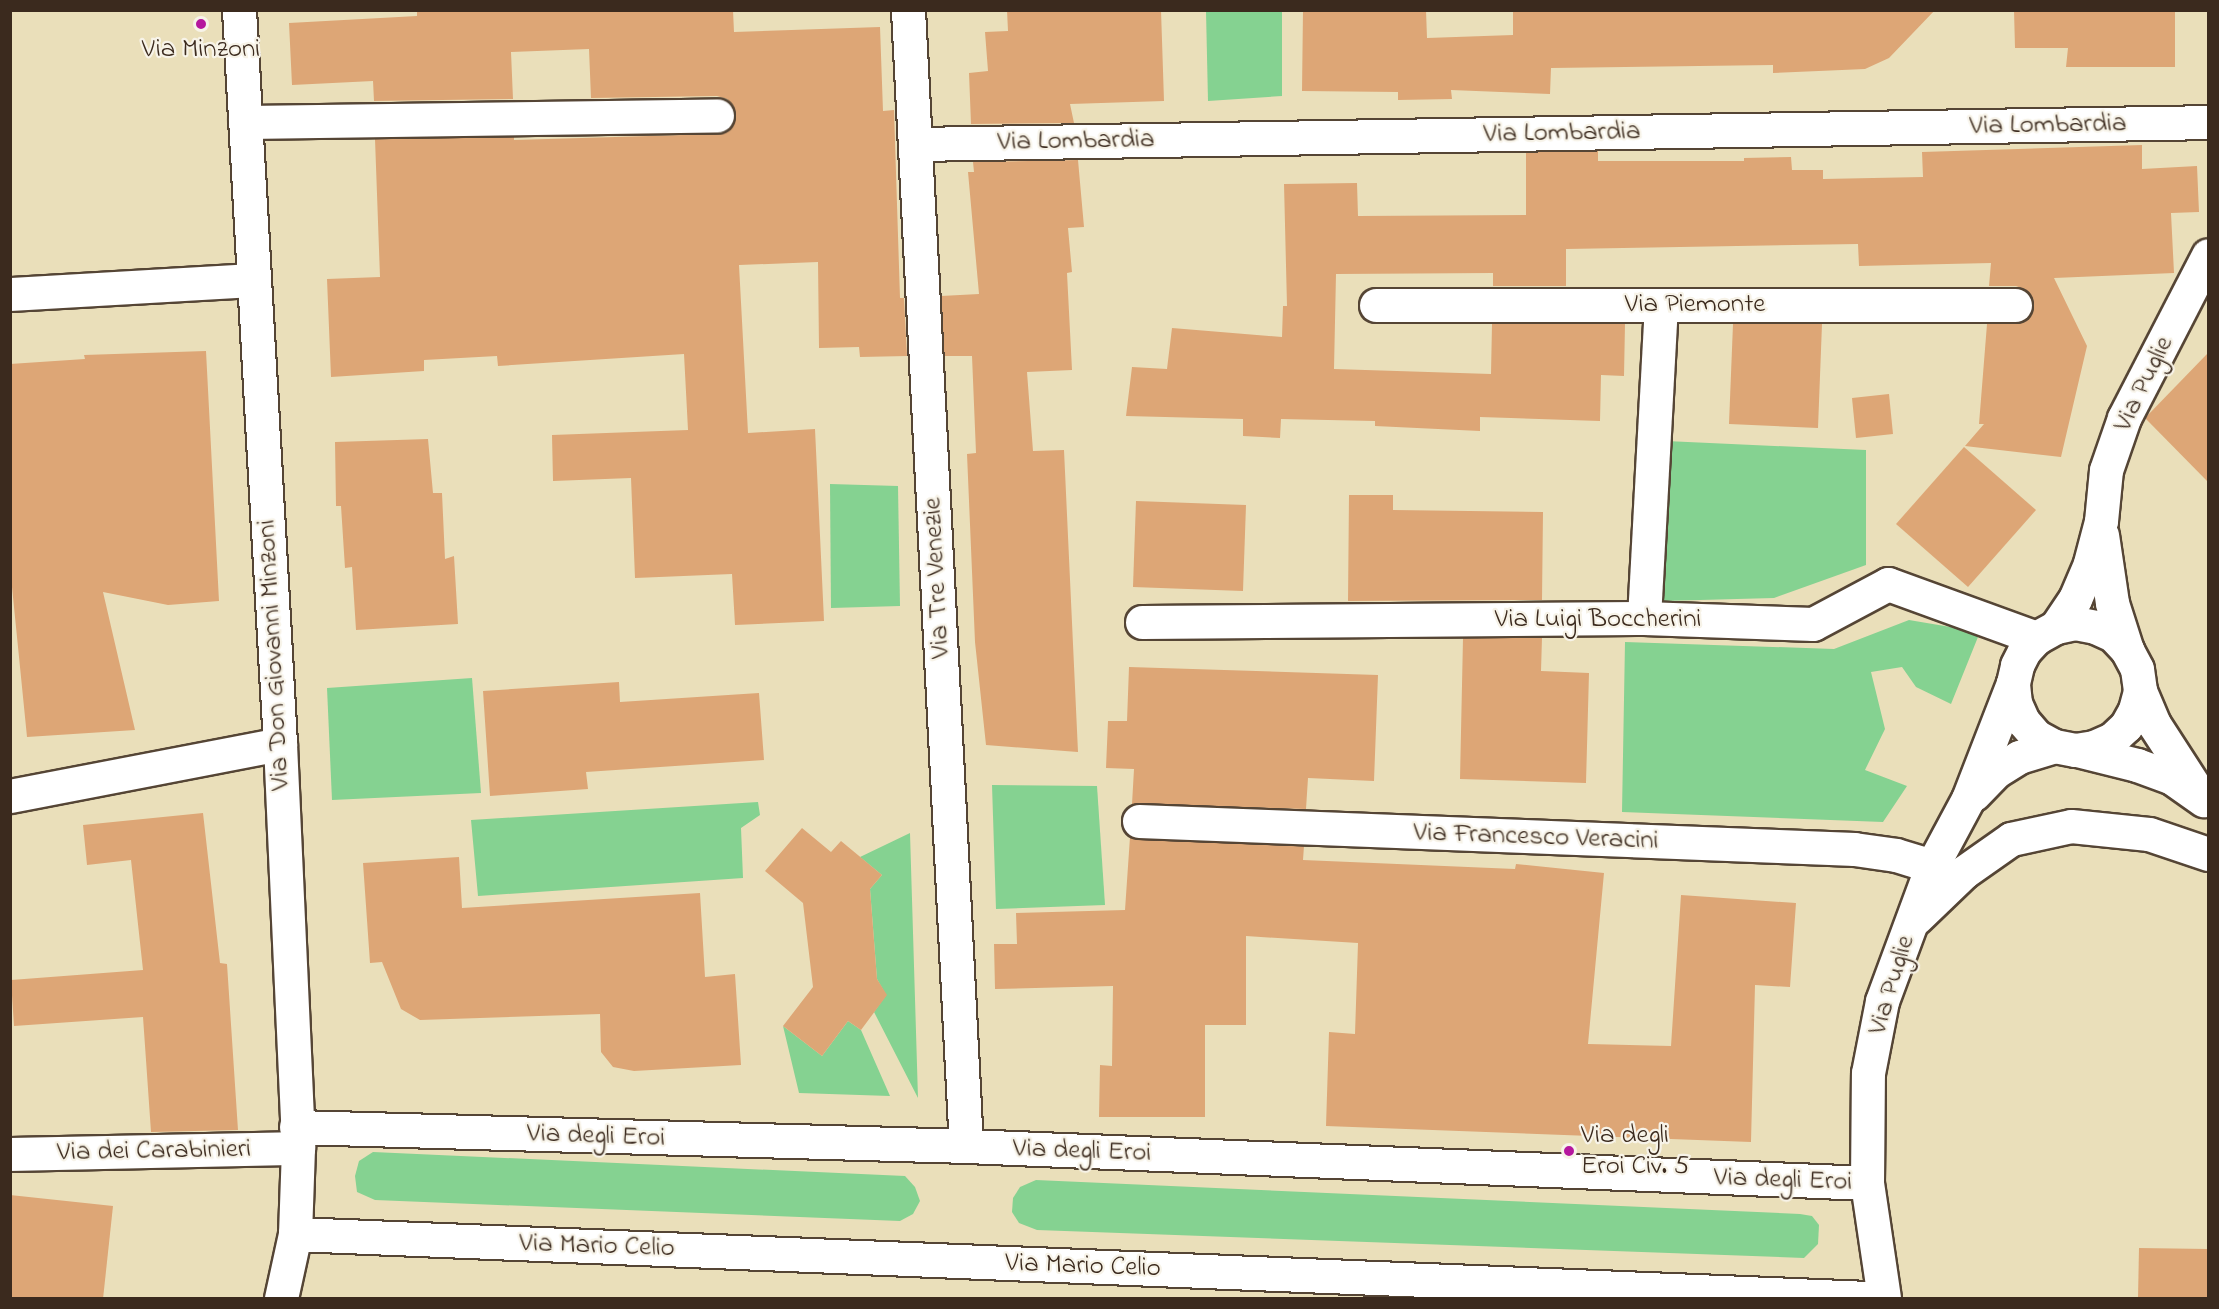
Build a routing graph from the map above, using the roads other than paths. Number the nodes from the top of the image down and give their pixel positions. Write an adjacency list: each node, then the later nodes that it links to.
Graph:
1 (239, 10): 4 (street, Via Don Giovanni Minzoni)
2 (908, 10): 6 (street, Via Tre Venezie)
3 (717, 115): 4 (street)
4 (245, 122): 8 (street, Via Don Giovanni Minzoni)
5 (2208, 122): 6 (street, Via Lombardia)
6 (915, 144): 30 (street, Via Tre Venezie)
7 (2208, 255): 13 (street, Via Puglie)
8 (254, 280): 9 (street); 20 (street, Via Don Giovanni Minzoni)
9 (10, 294)
10 (1376, 305): 11 (street, Via Piemonte)
11 (1661, 305): 12 (street, Via Piemonte); 14 (street)
12 (2015, 305)
13 (2101, 521): 16 (street, Via Puglie); 17 (street, Via Puglie)
14 (1644, 618): 15 (street, Via Luigi Boccherini); 16 (street, Via Luigi Boccherini)
15 (1142, 622)
16 (2046, 632): 17 (street); 18 (street)
17 (2127, 650): 19 (street)
18 (2013, 683): 21 (street); 23 (street, Via Puglie)
19 (2140, 691): 21 (street); 24 (street)
20 (280, 744): 22 (street); 29 (street, Via Don Giovanni Minzoni)
21 (2065, 748): 23 (street, Via Puglie); 24 (street)
22 (10, 796)
23 (1968, 799): 27 (street, Via Puglie)
24 (2206, 802)
25 (1139, 821): 27 (street, Via Francesco Veracini)
26 (2208, 854): 28 (street)
27 (1932, 866): 28 (street, Via Puglie)
28 (1910, 923): 32 (street, Via Puglie)
29 (297, 1138): 30 (street, Via degli Eroi); 31 (street, Via dei Carabinieri); 33 (street, Via Don Giovanni Minzoni)
30 (966, 1146): 32 (street, Via degli Eroi)
31 (10, 1154)
32 (1867, 1183): 36 (street, Via Puglie)
33 (295, 1234): 34 (street, Via Don Giovanni Minzoni); 35 (street, Via Mario Celio)
34 (281, 1299)
35 (1870, 1299)
36 (1884, 1299)

